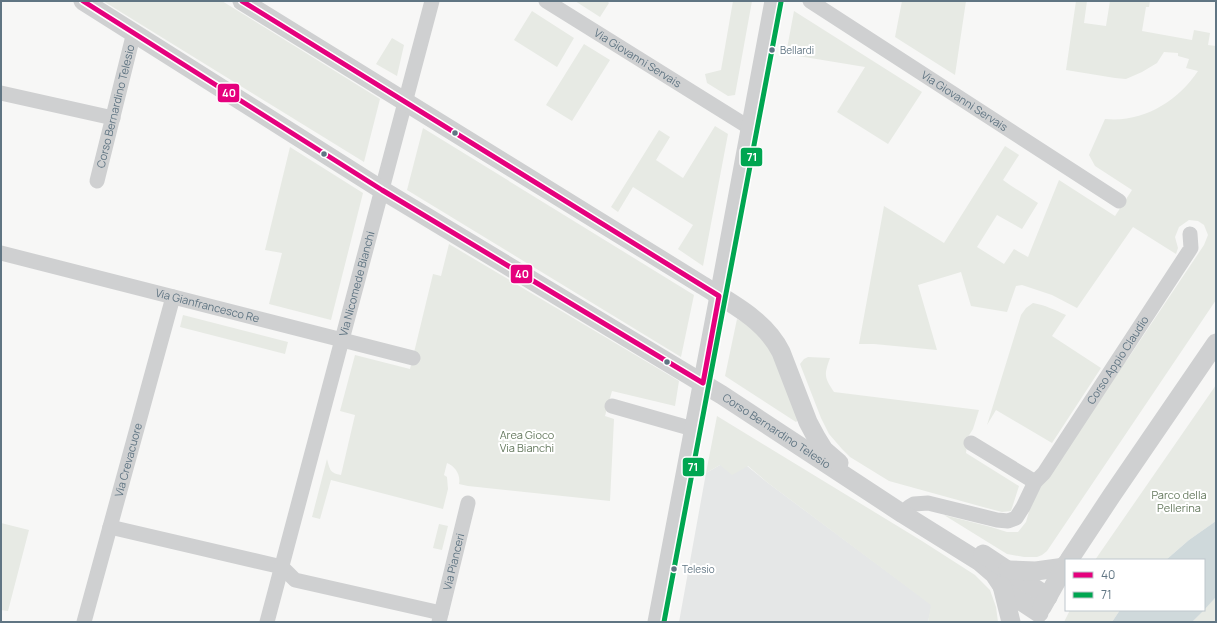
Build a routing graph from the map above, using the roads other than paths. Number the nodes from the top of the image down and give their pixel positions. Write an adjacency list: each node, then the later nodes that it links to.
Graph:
1 (83, 1): 7 (street, Corso Bernardino Telesio)
2 (242, 1): 9 (street, Corso Bernardino Telesio)
3 (432, 1): 9 (street, Via Nicomede Bianchi)
4 (546, 1): 11 (street, Via Giovanni Servais)
5 (774, 1): 11 (street)
6 (810, 1): 14 (street, Via Giovanni Servais)
7 (134, 32): 10 (street, Corso Bernardino Telesio); 13 (street, Corso Bernardino Telesio)
8 (1, 93): 10 (street)
9 (406, 102): 13 (street, Via Nicomede Bianchi); 17 (street, Corso Bernardino Telesio)
10 (113, 118): 12 (street, Corso Bernardino Telesio)
11 (750, 128): 17 (street)
12 (97, 181)
13 (382, 190): 19 (street, Via Nicomede Bianchi); 22 (street, Corso Bernardino Telesio)
14 (1119, 201)
15 (1190, 234): 26 (street, Corso Appio Claudio)
16 (1, 253): 18 (street, Via Gianfrancesco Re)
17 (719, 296): 22 (street); 28 (street, Corso Bernardino Telesio)
18 (173, 297): 19 (street, Via Gianfrancesco Re); 29 (street, Via Crevacuore)
19 (343, 340): 21 (street, Via Gianfrancesco Re); 33 (street, Via Nicomede Bianchi)
20 (1216, 343): 30 (street)
21 (413, 358)
22 (703, 383): 24 (street); 28 (street, Corso Bernardino Telesio)
23 (612, 406): 24 (street)
24 (693, 429): 39 (street)
25 (971, 443): 26 (street)
26 (1035, 482): 28 (street, Corso Appio Claudio)
27 (468, 502): 36 (street, Via Pianceri)
28 (906, 511): 34 (street, Corso Bernardino Telesio)
29 (110, 528): 33 (street); 37 (street, Via Crevacuore)
30 (1069, 559)
31 (1065, 564): 34 (street)
32 (1065, 566): 35 (street)
33 (282, 567): 36 (street); 38 (street, Via Nicomede Bianchi)
34 (1005, 578): 35 (street, Corso Bernardino Telesio); 40 (street, Corso Bernardino Telesio)
35 (1040, 610)
36 (440, 618)
37 (84, 622)
38 (267, 622)
39 (657, 622)
40 (1011, 622)

